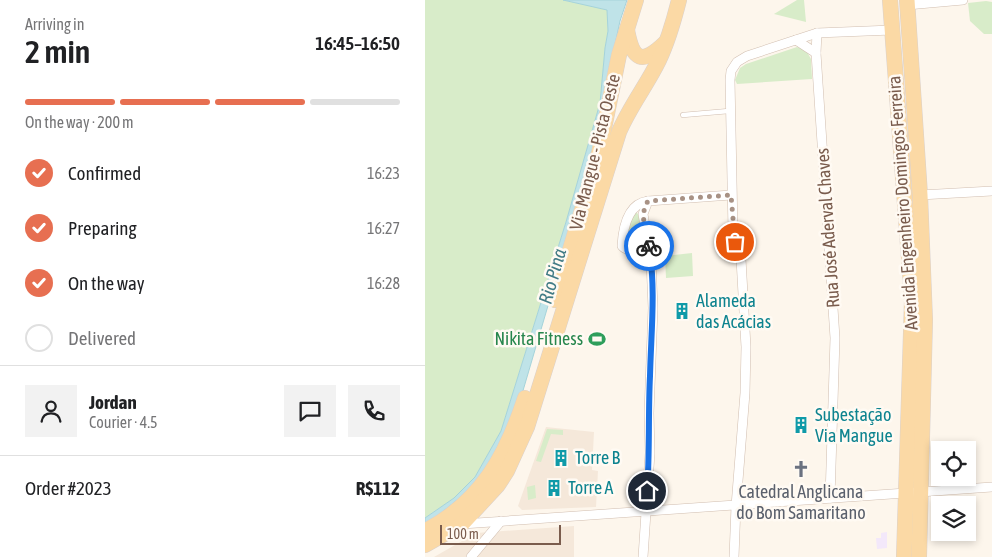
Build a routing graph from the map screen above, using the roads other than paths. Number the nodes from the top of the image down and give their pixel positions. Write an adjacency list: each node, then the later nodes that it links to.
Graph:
1 (636, 0): 6 (main road, Via Mangue - Pista Oeste)
2 (679, 0): 10 (main road)
3 (890, 0): 7 (main road, Avenida Engenheiro Domingos Ferreira)
4 (963, 0): 5 (street)
5 (907, 2): 16 (main road, Avenida Engenheiro Domingos Ferreira)
6 (627, 30): 10 (main road); 27 (main road, Via Mangue - Pista Oeste)
7 (892, 30): 8 (street); 20 (main road, Avenida Engenheiro Domingos Ferreira)
8 (817, 33): 9 (street); 11 (street, Rua José Aderval Chaves)
9 (795, 40): 11 (street); 12 (street)
10 (666, 42): 26 (main road)
11 (816, 53): 22 (street, Rua José Aderval Chaves)
12 (729, 111): 13 (lane); 15 (street)
13 (683, 116)
14 (992, 191): 16 (street)
15 (731, 195): 17 (street); 23 (street)
16 (919, 195): 21 (main road, Avenida Engenheiro Domingos Ferreira)
17 (646, 205): 18 (street); 18 (street)
18 (650, 252): 24 (street)
19 (992, 487): 21 (street)
20 (905, 493): 21 (street); 22 (street); 32 (main road, Avenida Engenheiro Domingos Ferreira)
21 (922, 493): 33 (main road, Avenida Engenheiro Domingos Ferreira)
22 (830, 498): 23 (street)
23 (736, 506): 24 (street); 31 (street)
24 (645, 510): 25 (street); 30 (street)
25 (497, 521): 26 (street); 29 (street)
26 (462, 524): 28 (main road)
27 (425, 531)
28 (425, 545)
29 (471, 557)
30 (643, 557)
31 (734, 557)
32 (904, 557)
33 (919, 557)

